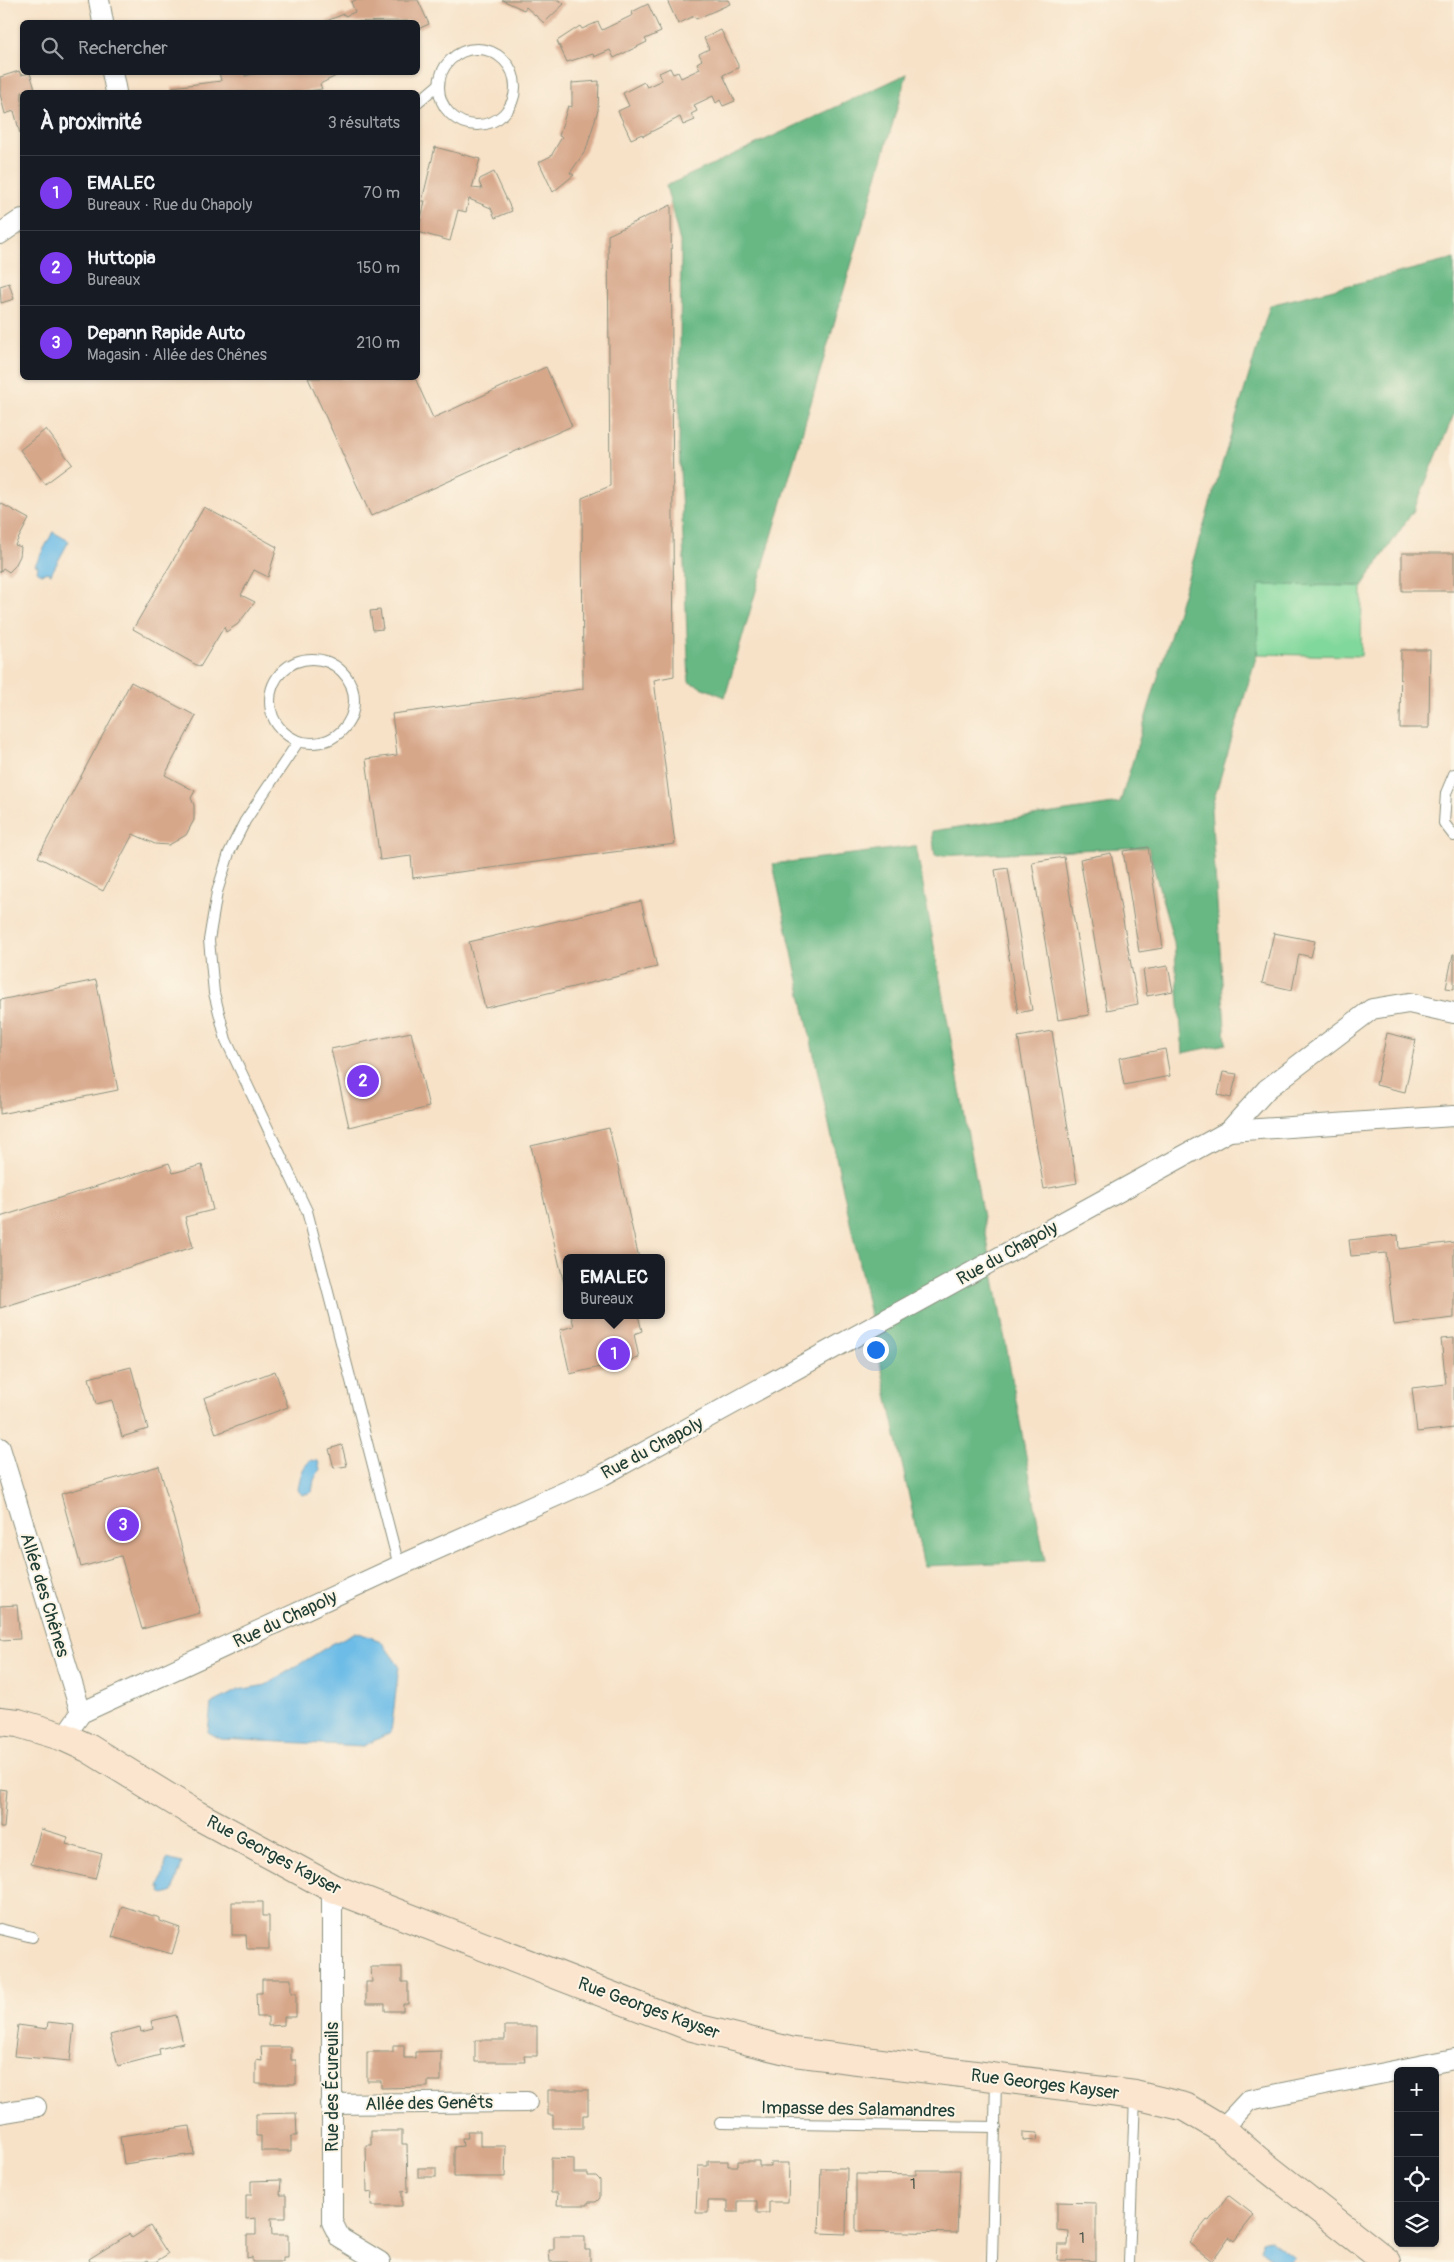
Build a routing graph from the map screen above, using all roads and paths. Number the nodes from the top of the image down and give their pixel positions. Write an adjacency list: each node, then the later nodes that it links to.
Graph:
1 (99, 0): 2 (street)
2 (103, 20)
3 (113, 75): 5 (street)
4 (438, 85): 4 (lane); 6 (lane)
5 (116, 90)
6 (420, 100)
7 (20, 219): 8 (street)
8 (0, 234)
9 (298, 742): 9 (lane); 16 (lane)
10 (1454, 774): 11 (lane)
11 (1454, 836)
12 (1454, 1013): 14 (street, Rue du Chapoly)
13 (1454, 1116): 14 (street, Rue du Chapoly)
14 (1229, 1130): 16 (street, Rue du Chapoly)
15 (0, 1448): 17 (street, Allée des Chênes)
16 (399, 1566): 17 (street, Rue du Chapoly)
17 (81, 1713): 19 (street)
18 (0, 1721): 19 (street, Rue Georges Kayser)
19 (64, 1738): 20 (street, Rue Georges Kayser)
20 (332, 1888): 24 (street, Rue Georges Kayser); 27 (street, Rue des Écureuils)
21 (0, 1929): 22 (lane)
22 (32, 1937)
23 (1454, 2059): 32 (street)
24 (996, 2077): 25 (street, Rue Georges Kayser); 31 (lane)
25 (1135, 2095): 32 (street, Rue Georges Kayser); 35 (lane)
26 (527, 2102): 27 (street, Allée des Genêts)
27 (331, 2104): 33 (street, Rue des Écureuils)
28 (36, 2107): 29 (street)
29 (0, 2113)
30 (720, 2123): 31 (lane, Impasse des Salamandres)
31 (996, 2127): 34 (lane)
32 (1222, 2129): 36 (street, Rue Georges Kayser)
33 (380, 2262)
34 (992, 2262)
35 (1129, 2262)
36 (1387, 2262)

